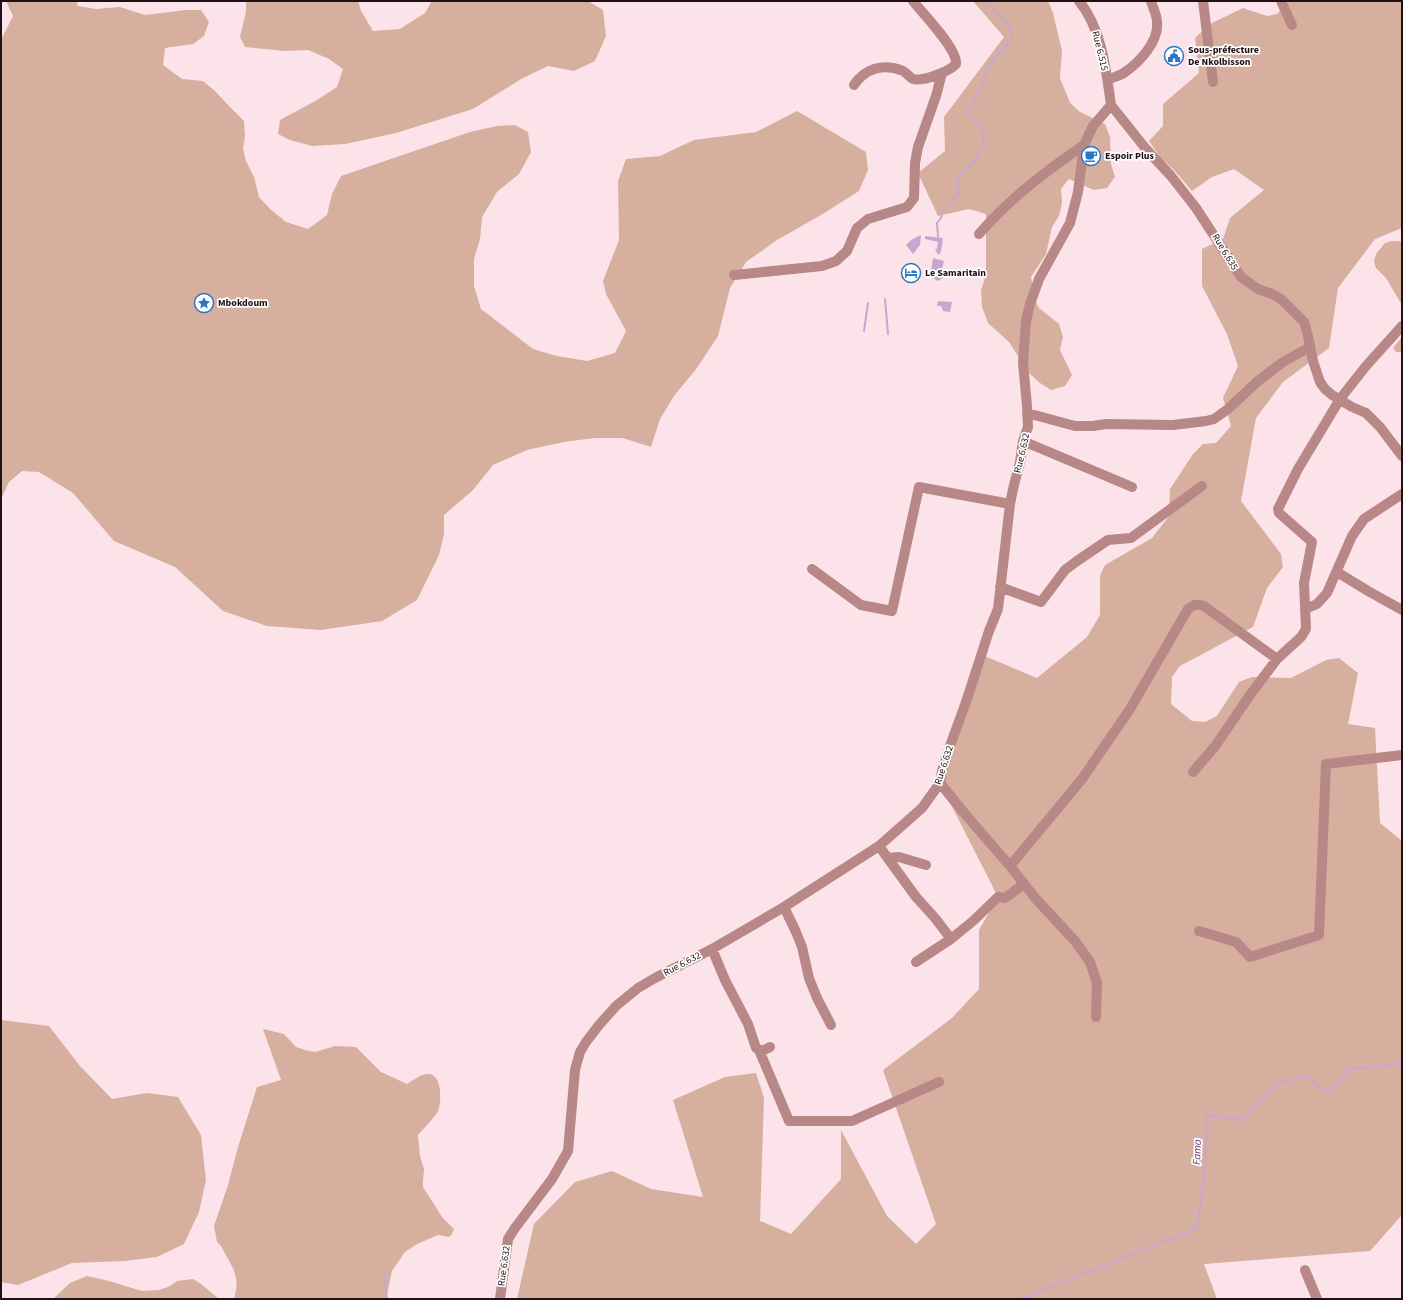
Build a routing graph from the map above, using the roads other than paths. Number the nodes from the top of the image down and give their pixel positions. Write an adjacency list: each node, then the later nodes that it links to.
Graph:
1 (913, 1): 7 (street)
2 (1151, 1): 8 (street)
3 (1203, 1): 9 (street)
4 (1281, 1): 6 (street)
5 (1081, 2): 8 (street, Rue 6.515)
6 (1292, 25)
7 (942, 73): 10 (street); 14 (street)
8 (1108, 80): 11 (street, Rue 6.515)
9 (1213, 82)
10 (854, 85)
11 (1111, 105): 12 (street, Rue 6.632); 16 (street, Rue 6.635)
12 (1084, 145): 13 (street); 18 (street, Rue 6.632)
13 (979, 234)
14 (734, 275)
15 (1402, 326): 17 (street)
16 (1310, 347): 17 (street, Rue 6.635); 18 (street)
17 (1340, 399): 20 (street, Rue 6.635); 28 (street)
18 (1027, 413): 19 (street, Rue 6.632)
19 (1023, 441): 22 (street); 24 (street, Rue 6.632)
20 (1402, 456)
21 (1202, 486): 27 (street)
22 (1132, 487)
23 (1402, 494): 26 (street)
24 (1010, 504): 25 (street); 27 (street, Rue 6.632)
25 (812, 569)
26 (1337, 572): 28 (street); 29 (street)
27 (1000, 587): 33 (street, Rue 6.632)
28 (1305, 609): 30 (street)
29 (1402, 610)
30 (1277, 659): 32 (street); 37 (street)
31 (1402, 755): 40 (street)
32 (1193, 772)
33 (940, 783): 34 (street, Rue 6.632); 37 (street)
34 (879, 846): 35 (street); 39 (street, Rue 6.632)
35 (888, 858): 36 (street); 41 (street)
36 (926, 865)
37 (1010, 866): 38 (street)
38 (1024, 884): 41 (street); 44 (street)
39 (784, 907): 42 (street, Rue 6.632); 45 (street)
40 (1199, 931)
41 (950, 939): 43 (street)
42 (712, 949): 47 (street); 50 (street, Rue 6.632)
43 (916, 962)
44 (1096, 1017)
45 (831, 1025)
46 (770, 1047): 47 (street)
47 (759, 1050): 48 (street)
48 (939, 1082)
49 (1305, 1270): 51 (street)
50 (500, 1299)
51 (1317, 1299)

